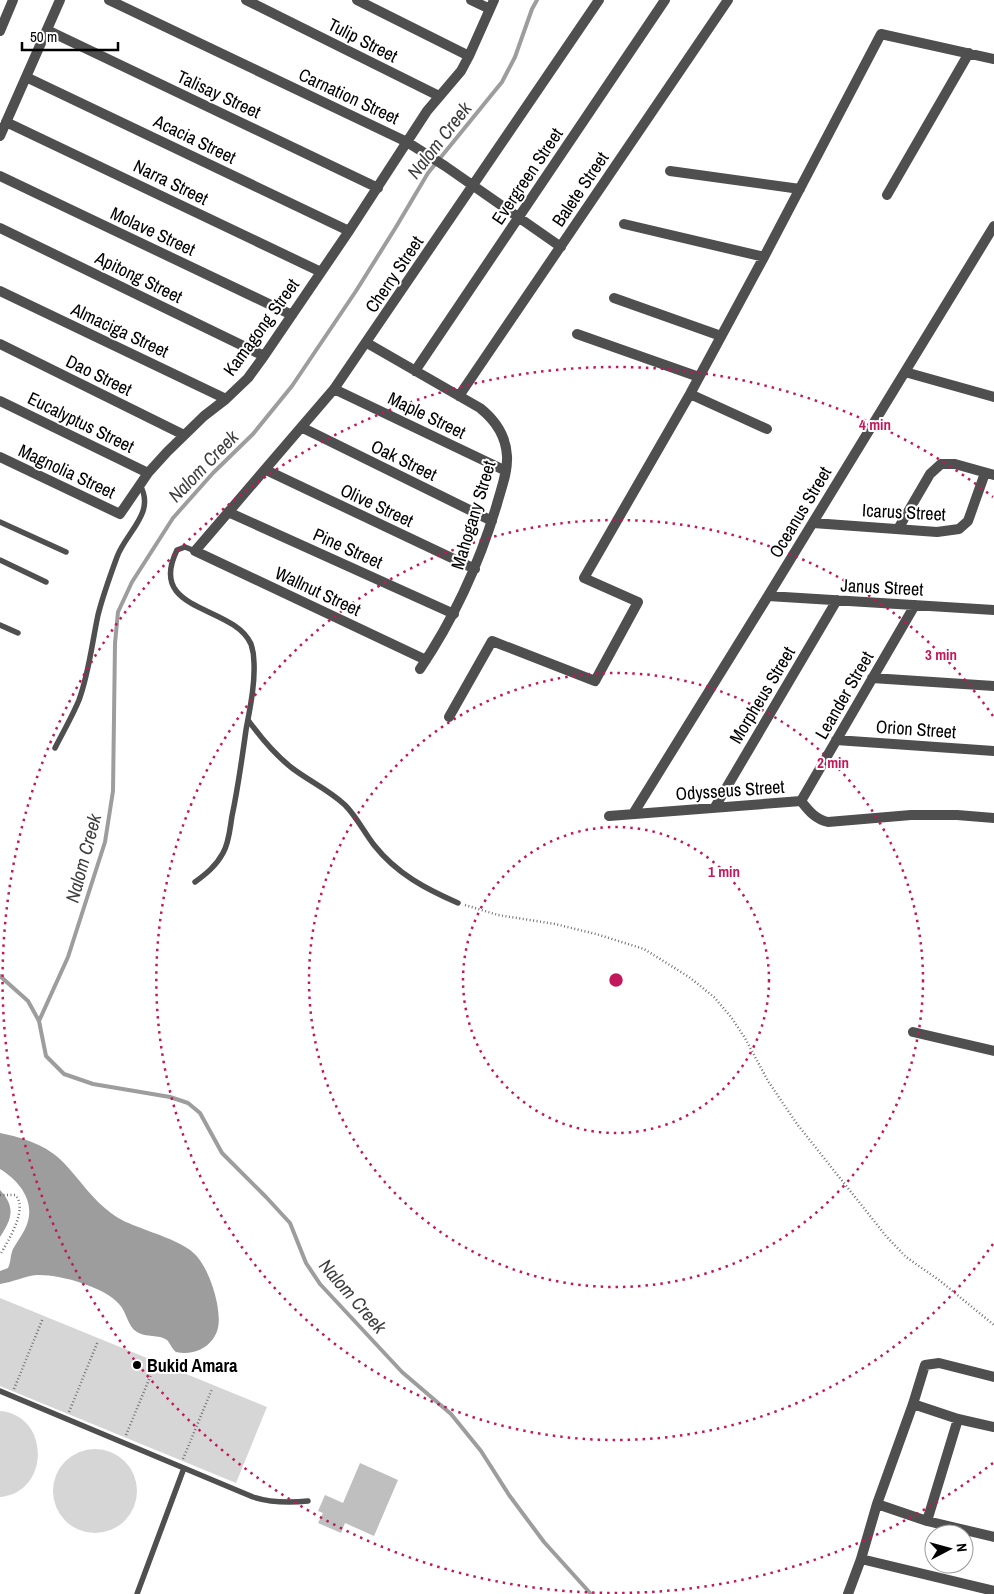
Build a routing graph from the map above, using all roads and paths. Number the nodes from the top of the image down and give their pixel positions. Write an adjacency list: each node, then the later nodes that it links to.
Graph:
1 (13, 0): 12 (street)
2 (60, 0): 11 (street)
3 (109, 0): 20 (street, Carnation Street)
4 (246, 0): 17 (street, Tulip Street)
5 (357, 0): 14 (street)
6 (471, 0): 10 (street)
7 (600, 0): 23 (street, Cherry Street)
8 (665, 0): 27 (street, Evergreen Street)
9 (728, 0): 33 (street, Balete Street)
10 (492, 5): 14 (street, Kamagong Street)
11 (46, 30): 16 (street); 24 (street, Talisay Street)
12 (0, 31)
13 (969, 53): 15 (street); 25 (street); 26 (street)
14 (469, 56): 17 (street, Kamagong Street)
15 (994, 59)
16 (26, 77): 18 (street); 31 (street, Acacia Street)
17 (439, 96): 20 (street, Kamagong Street)
18 (6, 122): 19 (street); 35 (street, Narra Street)
19 (0, 136)
20 (407, 142): 23 (street, Carnation Street); 24 (street, Kamagong Street)
21 (670, 171): 25 (street)
22 (0, 176): 38 (street, Molave Street)
23 (473, 186): 27 (street, Carnation Street); 41 (street, Cherry Street)
24 (378, 188): 31 (street, Kamagong Street)
25 (800, 189): 34 (street)
26 (887, 195)
27 (519, 217): 33 (street, Carnation Street); 44 (street, Evergreen Street)
28 (624, 224): 34 (street)
29 (994, 226): 32 (street, Oceanus Street)
30 (0, 228): 43 (street, Apitong Street)
31 (349, 231): 35 (street, Kamagong Street)
32 (990, 239): 45 (street, Oceanus Street)
33 (561, 247): 49 (street, Balete Street)
34 (764, 257): 40 (street)
35 (321, 272): 38 (street, Kamagong Street)
36 (0, 291): 51 (street, Almaciga Street)
37 (614, 298): 40 (street)
38 (292, 315): 43 (street, Kamagong Street)
39 (577, 334): 46 (street)
40 (721, 336): 46 (street)
41 (366, 343): 44 (street, Mahogany Street); 47 (street, Cherry Street)
42 (0, 344): 55 (street, Dao Street)
43 (264, 356): 51 (street, Kamagong Street)
44 (416, 371): 49 (street, Mahogany Street)
45 (905, 372): 50 (street); 66 (street, Oceanus Street)
46 (699, 377): 48 (street)
47 (334, 389): 53 (street, Cherry Street); 58 (street, Maple Street)
48 (690, 394): 54 (street); 84 (street)
49 (460, 396): 58 (street, Mahogany Street)
50 (994, 397)
51 (226, 399): 55 (street, Kamagong Street)
52 (0, 401): 59 (street, Eucalyptus Street)
53 (302, 428): 57 (street, Cherry Street); 64 (street, Oak Street)
54 (767, 429)
55 (184, 435): 59 (street, Kamagong Street)
56 (0, 457): 63 (street, Magnolia Street)
57 (266, 470): 62 (street, Cherry Street); 71 (street, Olive Street)
58 (506, 471): 64 (street, Mahogany Street)
59 (148, 473): 61 (street, Kamagong Street)
60 (990, 474): 67 (street, Icarus Street); 67 (street)
61 (140, 485): 63 (street, Kamagong Street); 87 (lane)
62 (228, 512): 68 (street, Cherry Street); 77 (street, Pine Street)
63 (120, 514)
64 (492, 521): 71 (street, Mahogany Street)
65 (0, 522): 69 (lane)
66 (813, 522): 67 (street, Icarus Street); 73 (street, Oceanus Street)
67 (898, 529)
68 (195, 551): 80 (street, Wallnut Street); 85 (lane)
69 (66, 552)
70 (0, 560): 72 (lane)
71 (475, 569): 77 (street, Mahogany Street)
72 (46, 582)
73 (768, 596): 74 (street, Janus Street); 91 (street, Oceanus Street)
74 (837, 600): 75 (street, Janus Street); 90 (street, Morpheus Street)
75 (915, 605): 76 (street, Janus Street); 82 (street, Leander Street)
76 (994, 610)
77 (454, 614): 80 (street, Mahogany Street)
78 (0, 625): 79 (lane)
79 (18, 633)
80 (426, 660): 81 (street, Mahogany Street)
81 (420, 669)
82 (872, 678): 83 (street); 86 (street, Leander Street)
83 (994, 686)
84 (449, 717)
85 (248, 720): 94 (lane); 95 (lane)
86 (836, 740): 88 (street, Orion Street); 89 (street, Leander Street)
87 (55, 748)
88 (994, 751)
89 (801, 801): 90 (street, Odysseus Street); 93 (street, Odysseus Street)
90 (715, 807): 91 (street, Odysseus Street)
91 (633, 814): 92 (street, Odysseus Street)
92 (609, 816)
93 (994, 818)
94 (194, 882)
95 (458, 903): 101 (path)
96 (913, 1032): 97 (street)
97 (994, 1051)
98 (0, 1195): 99 (path)
99 (0, 1255)
100 (42, 1318): 107 (path)
101 (994, 1326)
102 (98, 1341): 109 (path)
103 (155, 1365): 112 (path)
104 (994, 1377): 108 (street)
105 (212, 1389): 113 (path)
106 (0, 1391): 107 (lane)
107 (11, 1396): 109 (lane)
108 (913, 1404): 110 (street); 115 (street)
109 (66, 1419): 112 (lane)
110 (958, 1419): 111 (street); 116 (street)
111 (994, 1427)
112 (123, 1442): 113 (lane)
113 (182, 1467): 114 (lane); 120 (lane)
114 (308, 1501)
115 (876, 1504): 116 (street); 118 (street)
116 (927, 1520): 117 (street)
117 (994, 1537)
118 (861, 1559): 119 (street); 121 (street)
119 (994, 1591)
120 (137, 1594)
121 (848, 1594)

